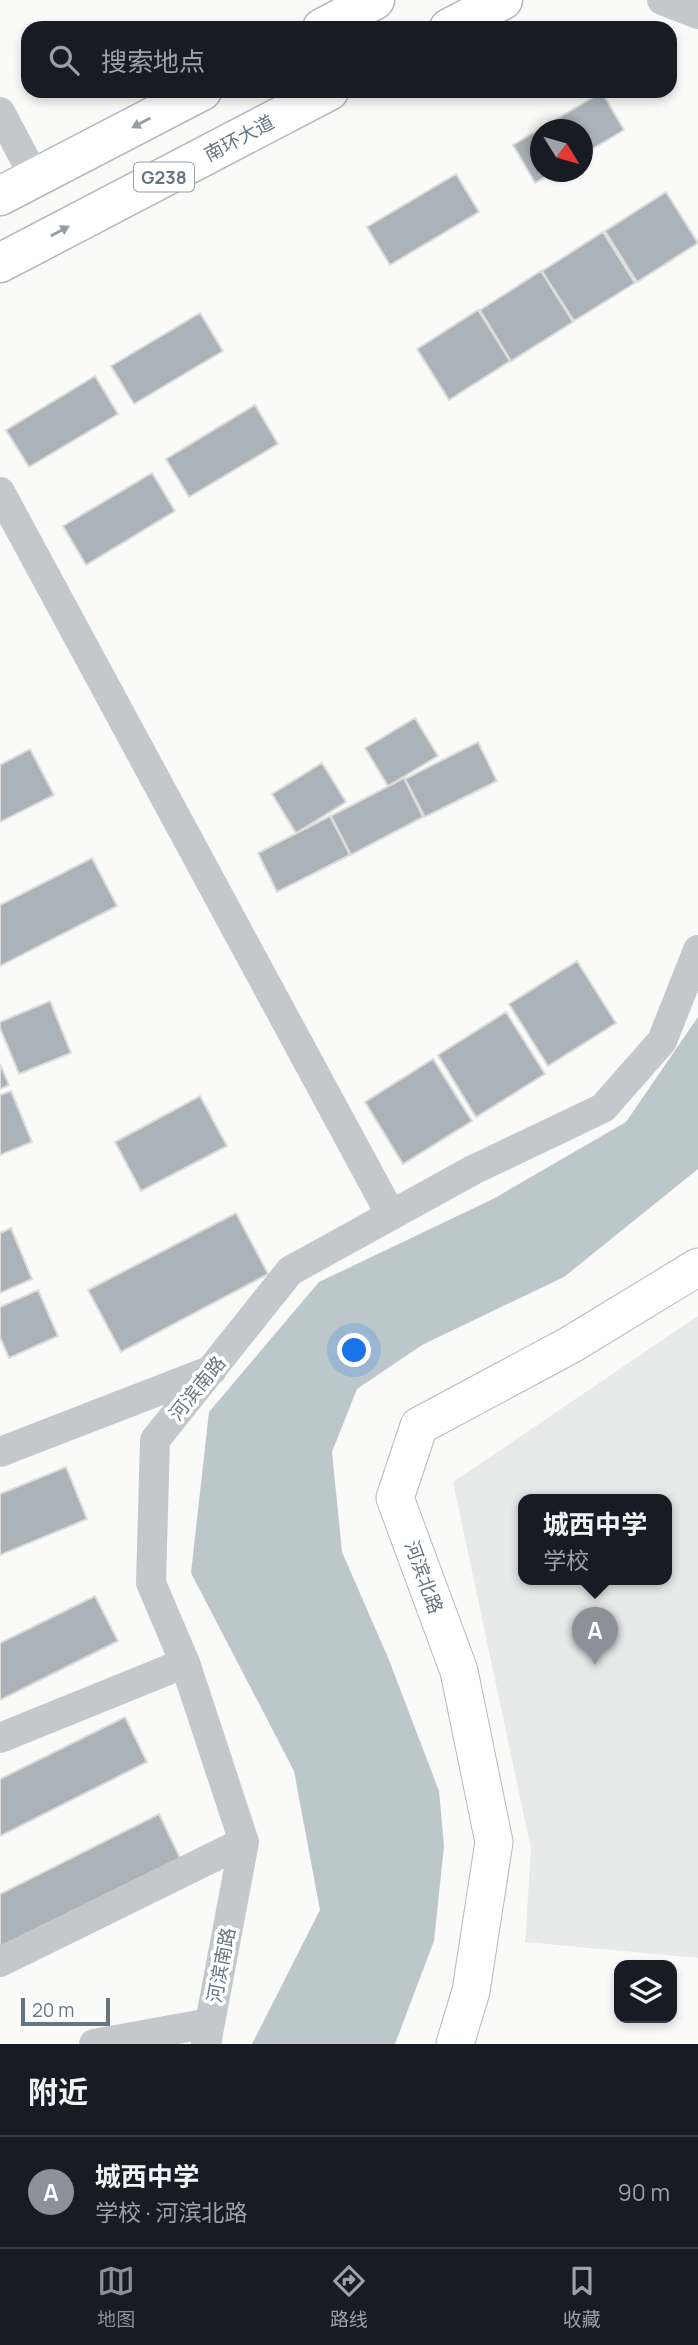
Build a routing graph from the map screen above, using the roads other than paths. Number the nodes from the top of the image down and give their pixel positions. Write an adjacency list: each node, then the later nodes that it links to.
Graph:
1 (376, 0): 5 (highway)
2 (503, 0): 6 (highway)
3 (662, 0): 4 (street)
4 (698, 14)
5 (336, 21)
6 (462, 21)
7 (189, 98): 10 (highway, one-way to 10)
8 (316, 98): 12 (highway, 南环大道 / G238, one-way to 8)
9 (0, 112): 10 (street)
10 (35, 178): 11 (highway)
11 (0, 197)
12 (0, 263)
13 (0, 492): 15 (street)
14 (698, 950): 15 (street, 河滨南路)
15 (391, 1215): 17 (street, 河滨南路)
16 (698, 1267): 25 (main road, 河滨北路)
17 (212, 1370): 18 (street); 19 (street, 河滨南路)
18 (0, 1452)
19 (185, 1663): 20 (street); 21 (street, 河滨南路)
20 (0, 1738)
21 (244, 1842): 22 (street); 23 (street, 河滨南路)
22 (0, 1962)
23 (208, 2034): 24 (street)
24 (93, 2044)
25 (455, 2044)

